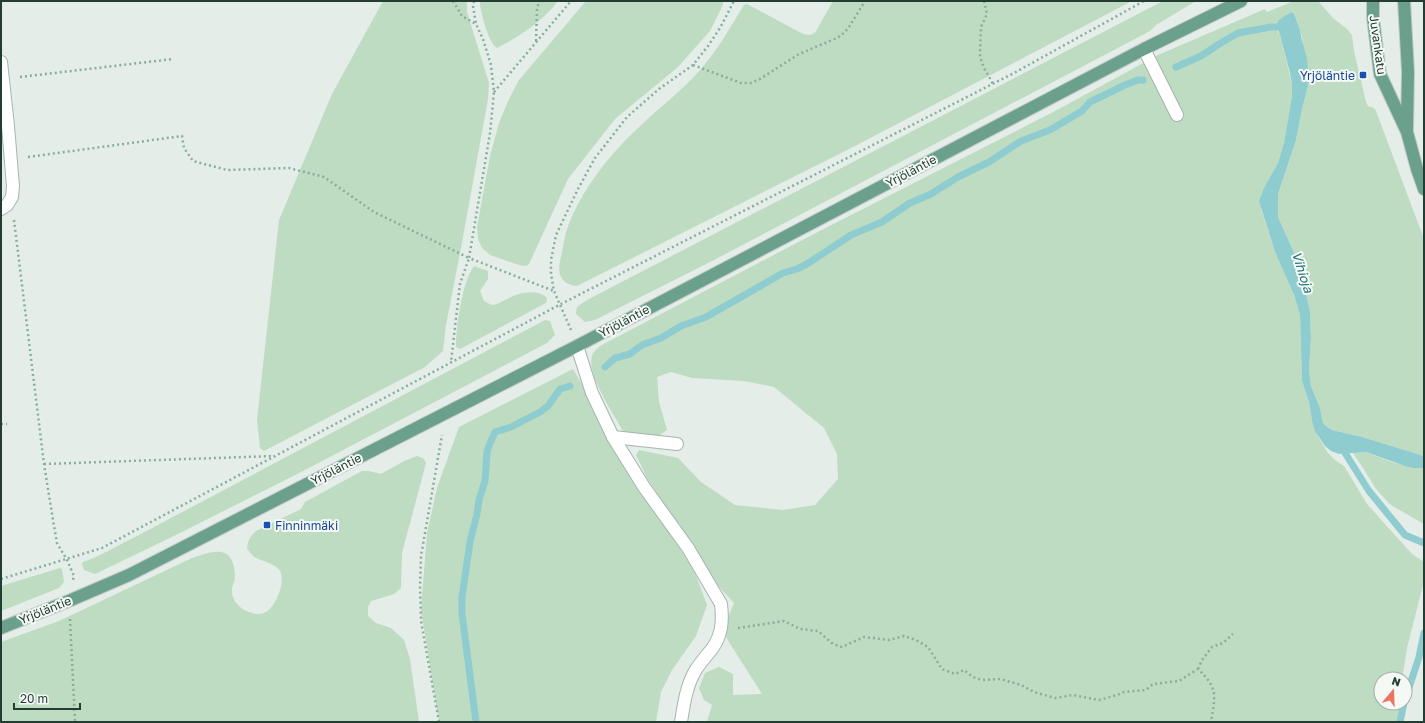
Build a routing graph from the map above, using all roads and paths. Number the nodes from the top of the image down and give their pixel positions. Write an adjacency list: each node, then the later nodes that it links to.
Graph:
1 (453, 1): 12 (path)
2 (474, 1): 12 (path)
3 (539, 1): 13 (path)
4 (570, 1): 13 (path)
5 (734, 1): 17 (path)
6 (865, 1): 17 (path)
7 (984, 1): 19 (path)
8 (1144, 1): 19 (path)
9 (1241, 1): 14 (main road, Yrjöläntie)
10 (1373, 1): 22 (main road, Juvankatu)
11 (1404, 1): 22 (main road, Juvankatu)
12 (476, 24): 20 (path)
13 (536, 42): 20 (path)
14 (1144, 49): 21 (street); 30 (main road, Yrjöläntie)
15 (173, 59): 18 (path)
16 (1, 62): 18 (street)
17 (693, 65): 28 (path)
18 (3, 78): 23 (street)
19 (993, 84): 29 (path)
20 (494, 92): 27 (path)
21 (1177, 115)
22 (1407, 132): 24 (main road, Juvankatu)
23 (11, 159): 25 (street); 27 (path)
24 (1424, 190)
25 (1, 209)
26 (14, 220): 38 (path)
27 (469, 258): 28 (path); 31 (path)
28 (554, 291): 29 (path)
29 (561, 304): 30 (path); 31 (path)
30 (577, 346): 32 (main road, Yrjöläntie); 35 (street)
31 (451, 362): 37 (path)
32 (447, 413): 41 (main road, Yrjöläntie); 47 (path)
33 (1, 424): 34 (path)
34 (7, 424)
35 (613, 437): 36 (street); 43 (street)
36 (677, 444)
37 (275, 456): 38 (path); 39 (path)
38 (44, 464): 39 (path)
39 (67, 560): 40 (path)
40 (1, 579)
41 (71, 600): 42 (main road, Yrjöläntie); 46 (path)
42 (1, 628)
43 (722, 631): 45 (path); 48 (street)
44 (1233, 634): 45 (path)
45 (1198, 669): 49 (path)
46 (75, 722)
47 (439, 722)
48 (681, 722)
49 (1211, 722)

